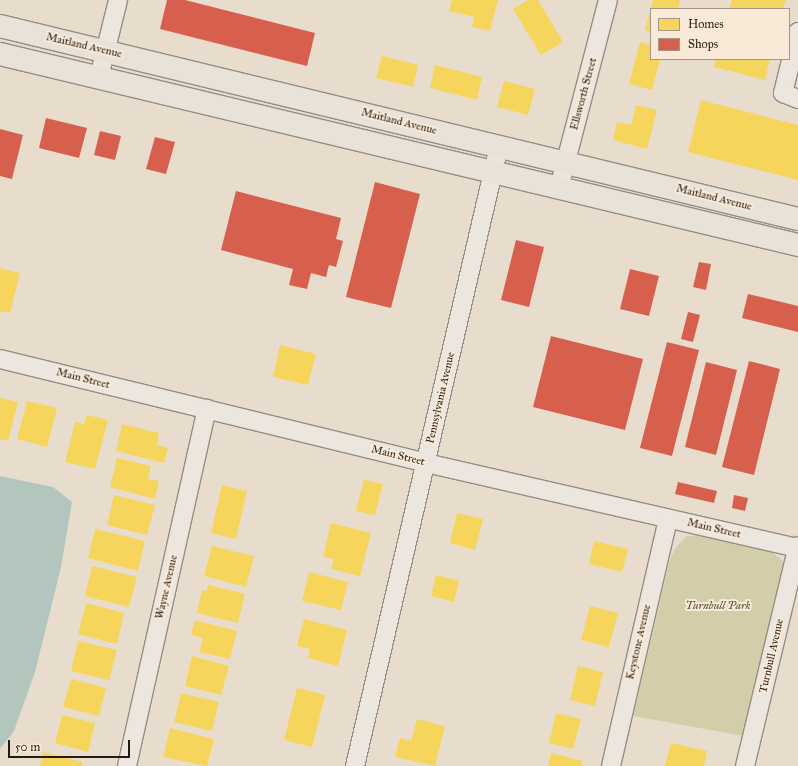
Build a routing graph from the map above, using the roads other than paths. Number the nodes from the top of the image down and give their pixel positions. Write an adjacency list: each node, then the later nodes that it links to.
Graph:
1 (118, 0): 5 (street)
2 (608, 0): 10 (street, Ellsworth Street)
3 (0, 26): 5 (main road, Maitland Avenue)
4 (798, 32): 8 (street)
5 (105, 51): 7 (street); 9 (main road, Maitland Avenue)
6 (0, 54): 7 (main road)
7 (99, 77): 11 (main road)
8 (798, 99)
9 (499, 146): 10 (main road, Maitland Avenue); 11 (street, Pennsylvania Avenue)
10 (565, 162): 12 (street, Ellsworth Street); 13 (main road, Maitland Avenue)
11 (493, 172): 12 (main road); 17 (street, Pennsylvania Avenue)
12 (559, 188): 14 (main road)
13 (798, 218)
14 (798, 245)
15 (0, 359): 16 (street, Main Street)
16 (207, 409): 17 (street, Main Street); 20 (street, Wayne Avenue)
17 (426, 463): 18 (street, Main Street); 21 (street, Pennsylvania Avenue)
18 (668, 519): 19 (street, Main Street); 22 (street, Keystone Avenue)
19 (798, 547): 23 (street, Turnbull Avenue)
20 (127, 766)
21 (355, 766)
22 (611, 766)
23 (745, 766)

